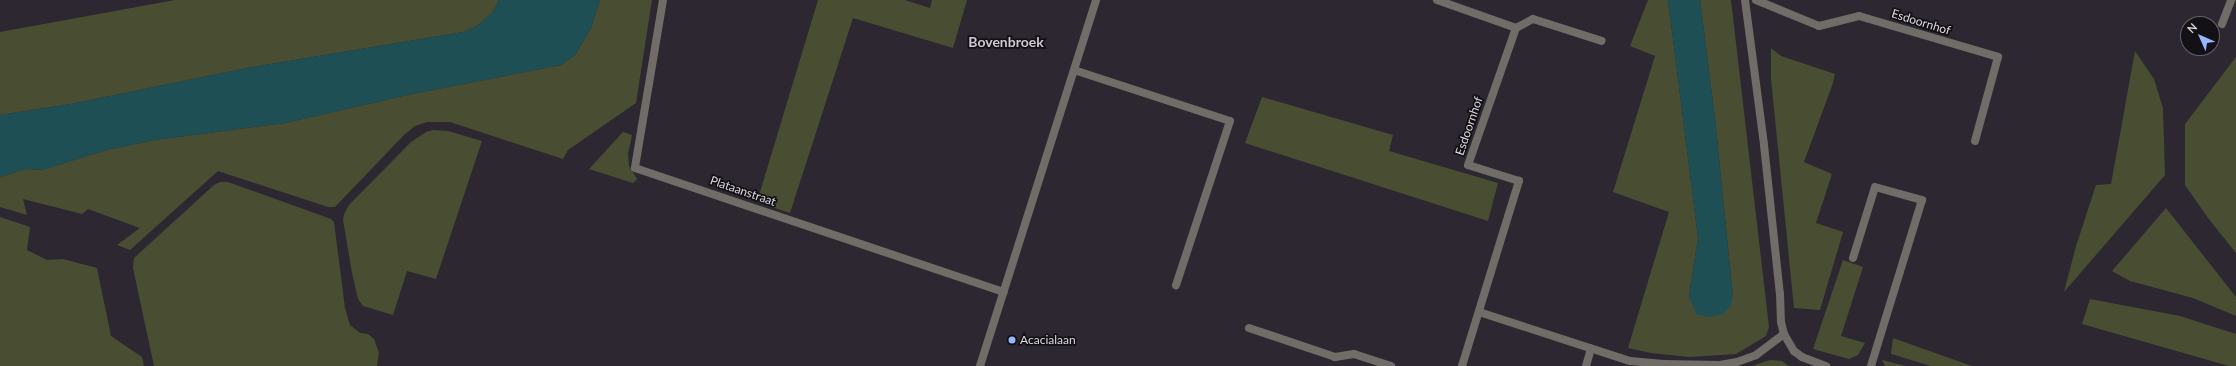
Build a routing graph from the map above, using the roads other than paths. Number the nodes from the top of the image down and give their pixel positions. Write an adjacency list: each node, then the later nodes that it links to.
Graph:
1 (663, 0): 14 (street, Plataanstraat)
2 (1096, 0): 10 (street)
3 (1437, 0): 8 (street)
4 (1745, 0): 17 (street)
5 (1756, 0): 11 (street, Esdoornhof)
6 (2231, 0): 7 (street)
7 (2222, 24)
8 (1516, 28): 9 (street); 15 (street, Esdoornhof)
9 (1602, 41)
10 (1074, 70): 13 (street); 14 (street)
11 (1974, 141)
12 (1853, 258): 24 (street)
13 (1176, 285)
14 (1004, 292): 19 (street)
15 (1479, 312): 18 (street); 21 (street, Esdoornhof)
16 (1249, 328): 20 (street)
17 (1784, 334): 18 (street); 23 (street)
18 (1591, 349): 22 (street)
19 (980, 366)
20 (1392, 366)
21 (1462, 366)
22 (1586, 366)
23 (1826, 366)
24 (1871, 366)

